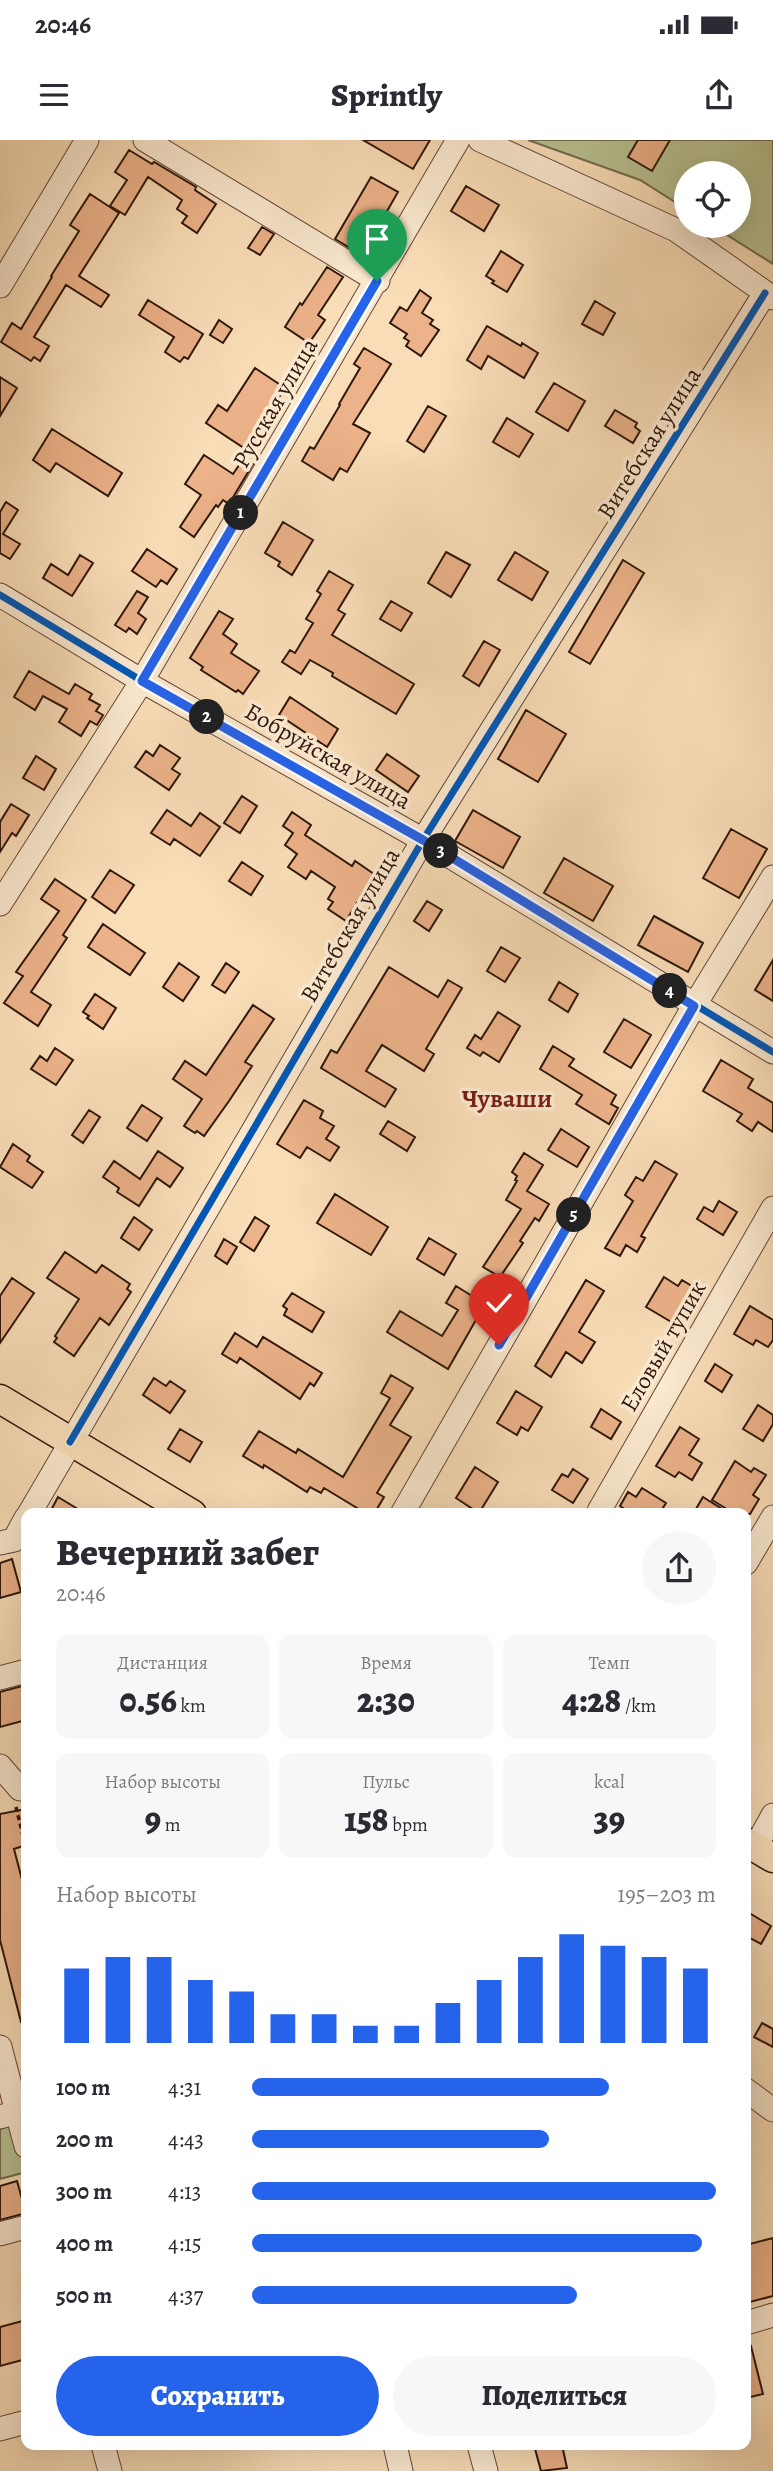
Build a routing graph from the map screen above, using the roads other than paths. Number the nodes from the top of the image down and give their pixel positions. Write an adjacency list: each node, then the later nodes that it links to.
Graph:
1 (87, 140): 6 (street)
2 (145, 140): 5 (street)
3 (458, 140): 5 (street, Русская улица)
4 (480, 140): 7 (street)
5 (377, 281): 9 (street, Русская улица)
6 (0, 286)
7 (769, 295): 10 (street, Витебская улица)
8 (0, 595): 9 (street, Бобруйская улица)
9 (142, 681): 10 (street, Бобруйская улица); 12 (street, Русская улица)
10 (423, 840): 13 (street, Бобруйская улица); 17 (street, Витебская улица)
11 (773, 877): 13 (street)
12 (0, 904)
13 (694, 1006): 14 (street, Бобруйская улица); 20 (street)
14 (773, 1052)
15 (773, 1208): 21 (street, Еловый тупик)
16 (0, 1399): 17 (main road)
17 (70, 1441): 18 (main road); 19 (street, Витебская улица)
18 (159, 1506)
19 (32, 1508)
20 (405, 1508)
21 (601, 1508)
22 (773, 1517): 23 (street)
23 (751, 1554)
24 (21, 1672): 25 (street)
25 (0, 1678)
26 (0, 1766): 27 (street)
27 (14, 1791)
28 (773, 1815): 29 (street)
29 (758, 1849)
30 (0, 2047): 33 (street)
31 (751, 2094): 32 (street)
32 (773, 2110)
33 (15, 2113): 34 (street)
34 (21, 2131)
35 (21, 2228): 36 (street)
36 (0, 2234)
37 (773, 2315): 38 (street)
38 (751, 2322)
39 (21, 2423): 40 (street)
40 (0, 2429)
41 (104, 2450): 43 (street)
42 (396, 2450): 44 (street)
43 (110, 2471)
44 (401, 2471)

